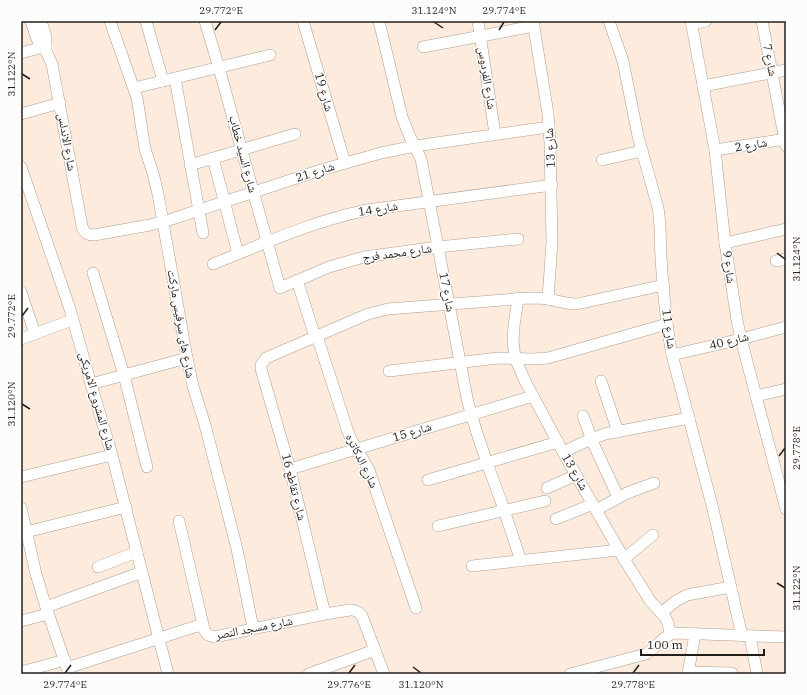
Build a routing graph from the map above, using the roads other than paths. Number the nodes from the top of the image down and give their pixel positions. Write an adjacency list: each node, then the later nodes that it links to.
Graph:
1 (31, 21): 15 (street, شارع الاندلس)
2 (42, 21): 15 (street, شارع الاندلس)
3 (110, 21): 25 (street, شارع هاى سرفيس ماركت)
4 (146, 21): 23 (street)
5 (205, 21): 19 (street, شارع السيد خطاب)
6 (303, 21): 38 (street, شارع 19)
7 (379, 21): 32 (street, شارع 17)
8 (478, 21): 14 (street, شارع الفردوس)
9 (609, 21): 34 (street, شارع 11)
10 (706, 21): 12 (street)
11 (762, 21): 21 (street, شارع 7)
12 (692, 22): 24 (street, شارع 9)
13 (534, 24): 14 (street); 28 (street, شارع 13)
14 (480, 37): 16 (street); 30 (street, شارع الفردوس)
15 (45, 48): 17 (street); 26 (street, شارع الاندلس)
16 (423, 48)
17 (21, 53)
18 (270, 55): 19 (street)
19 (219, 68): 22 (street); 33 (street, شارع السيد خطاب)
20 (786, 70): 21 (street)
21 (772, 73): 24 (street); 31 (street, شارع 7)
22 (175, 78): 23 (street); 39 (street)
23 (163, 81): 25 (street)
24 (703, 86): 35 (street, شارع 9)
25 (134, 88): 47 (street, شارع هاى سرفيس ماركت)
26 (60, 103): 27 (street); 50 (street, شارع الاندلس)
27 (21, 114)
28 (549, 127): 30 (street, شارع 21); 42 (street, شارع 13)
29 (295, 134): 33 (street)
30 (495, 134): 32 (street, شارع 21)
31 (786, 142): 35 (street, شارع 2)
32 (415, 146): 38 (street, شارع 21); 45 (street, شارع 17)
33 (241, 150): 36 (street); 43 (street, شارع السيد خطاب)
34 (642, 150): 37 (street); 59 (street, شارع 11)
35 (716, 150): 52 (street, شارع 9)
36 (213, 158): 39 (street); 44 (street)
37 (602, 160)
38 (344, 163): 43 (street, شارع 21)
39 (190, 165): 46 (street)
40 (21, 167): 41 (street, شارع المشروع الامريكى)
41 (23, 179): 65 (street, شارع المشروع الامريكى)
42 (552, 185): 45 (street, شارع 14); 63 (street, شارع 13)
43 (253, 193): 44 (street, شارع 21); 53 (street, شارع السيد خطاب)
44 (224, 202): 46 (street, شارع 21); 55 (street)
45 (429, 202): 53 (street, شارع 14); 54 (street, شارع 17)
46 (198, 211): 47 (street, شارع 21); 49 (street)
47 (163, 222): 50 (street, شارع 21); 73 (street, شارع هاى سرفيس ماركت)
48 (786, 229): 52 (street)
49 (203, 233)
50 (86, 234)
51 (518, 239): 54 (street, شارع محمد فرج)
52 (725, 242): 71 (street, شارع 9)
53 (267, 243): 55 (street, شارع 14); 60 (street, شارع السيد خطاب)
54 (438, 247): 58 (street, شارع محمد فرج); 64 (street, شارع 17)
55 (238, 254): 56 (street, شارع 14)
56 (213, 264)
57 (93, 273): 77 (street)
58 (297, 280): 60 (street, شارع محمد فرج); 69 (street, شارع الدكاتره)
59 (664, 285): 63 (street); 66 (street, شارع 11)
60 (280, 288)
61 (21, 292): 68 (street)
62 (518, 298): 63 (street); 64 (street); 74 (street, شارع 13)
63 (548, 299)
64 (449, 304): 69 (street); 75 (street, شارع 17)
65 (72, 320): 68 (street); 79 (street, شارع المشروع الامريكى)
66 (667, 324): 72 (street, شارع 11); 74 (street)
67 (786, 327): 71 (street, شارع 40)
68 (35, 334): 70 (street)
69 (316, 336): 89 (street, شارع الدكاتره); 94 (street, شارع تقاطع 16)
70 (21, 339)
71 (740, 339): 72 (street, شارع 40); 82 (street, شارع 9)
72 (672, 355): 85 (street, شارع 11)
73 (186, 358): 77 (street); 124 (street, شارع هاى سرفيس ماركت)
74 (515, 358): 75 (street); 81 (street, شارع 13)
75 (460, 363): 76 (street); 83 (street, شارع 17)
76 (389, 371)
77 (124, 375): 79 (street); 93 (street)
78 (601, 381): 86 (street)
79 (91, 384): 90 (street, شارع المشروع الامريكى)
80 (786, 389): 82 (street)
81 (533, 396): 83 (street, شارع 15); 88 (street, شارع 13)
82 (756, 396): 92 (street, شارع 9)
83 (471, 414): 89 (street, شارع 15); 91 (street, شارع 17)
84 (583, 416): 87 (street)
85 (689, 418): 86 (street); 118 (street, شارع 11)
86 (618, 432): 87 (street)
87 (591, 439): 88 (street); 100 (street)
88 (561, 447): 91 (street); 95 (street, شارع 13)
89 (357, 449): 94 (street, شارع 15); 119 (street, شارع الدكاتره)
90 (112, 455): 96 (street); 102 (street, شارع المشروع الامريكى)
91 (486, 463): 97 (street); 106 (street, شارع 17)
92 (781, 466): 105 (street, شارع 9)
93 (147, 467)
94 (290, 469): 122 (street, شارع تقاطع 16)
95 (576, 475): 99 (street); 103 (street, شارع 13)
96 (21, 477)
97 (428, 480)
98 (654, 483): 100 (street)
99 (547, 488)
100 (618, 497): 103 (street)
101 (545, 501): 106 (street)
102 (126, 507): 110 (street); 112 (street, شارع المشروع الامريكى)
103 (595, 507): 107 (street); 113 (street, شارع 13)
104 (21, 508): 110 (street)
105 (786, 509)
106 (505, 511): 109 (street); 114 (street, شارع 17)
107 (556, 519)
108 (178, 522): 125 (street)
109 (438, 526)
110 (26, 532): 120 (street)
111 (652, 534): 113 (street)
112 (137, 552): 116 (street); 117 (street, شارع المشروع الامريكى)
113 (622, 554): 114 (street); 121 (street, شارع 13)
114 (521, 561): 115 (street)
115 (472, 566)
116 (98, 567)
117 (142, 572): 120 (street); 130 (street, شارع المشروع الامريكى)
118 (731, 587): 121 (street); 128 (street, شارع 11)
119 (416, 608)
120 (47, 610): 123 (street); 132 (street)
121 (661, 613): 126 (street, شارع 13)
122 (325, 614): 124 (street, شارع مسجد النصر); 131 (street, شارع مسجد النصر)
123 (21, 621)
124 (253, 628): 125 (street, شارع مسجد النصر)
125 (204, 629): 130 (street, شارع مسجد النصر)
126 (670, 634): 127 (street); 139 (street)
127 (695, 634): 128 (street); 134 (street)
128 (746, 636): 129 (street); 140 (street, شارع 11)
129 (786, 637)
130 (159, 639): 132 (street, شارع مسجد النصر); 136 (street, شارع المشروع الامريكى)
131 (375, 650): 137 (street); 138 (street, شارع مسجد النصر)
132 (67, 667): 133 (street, شارع مسجد النصر)
133 (21, 672)
134 (688, 673): 135 (street)
135 (732, 673)
136 (168, 674)
137 (308, 674)
138 (384, 674)
139 (570, 674)
140 (757, 674)

